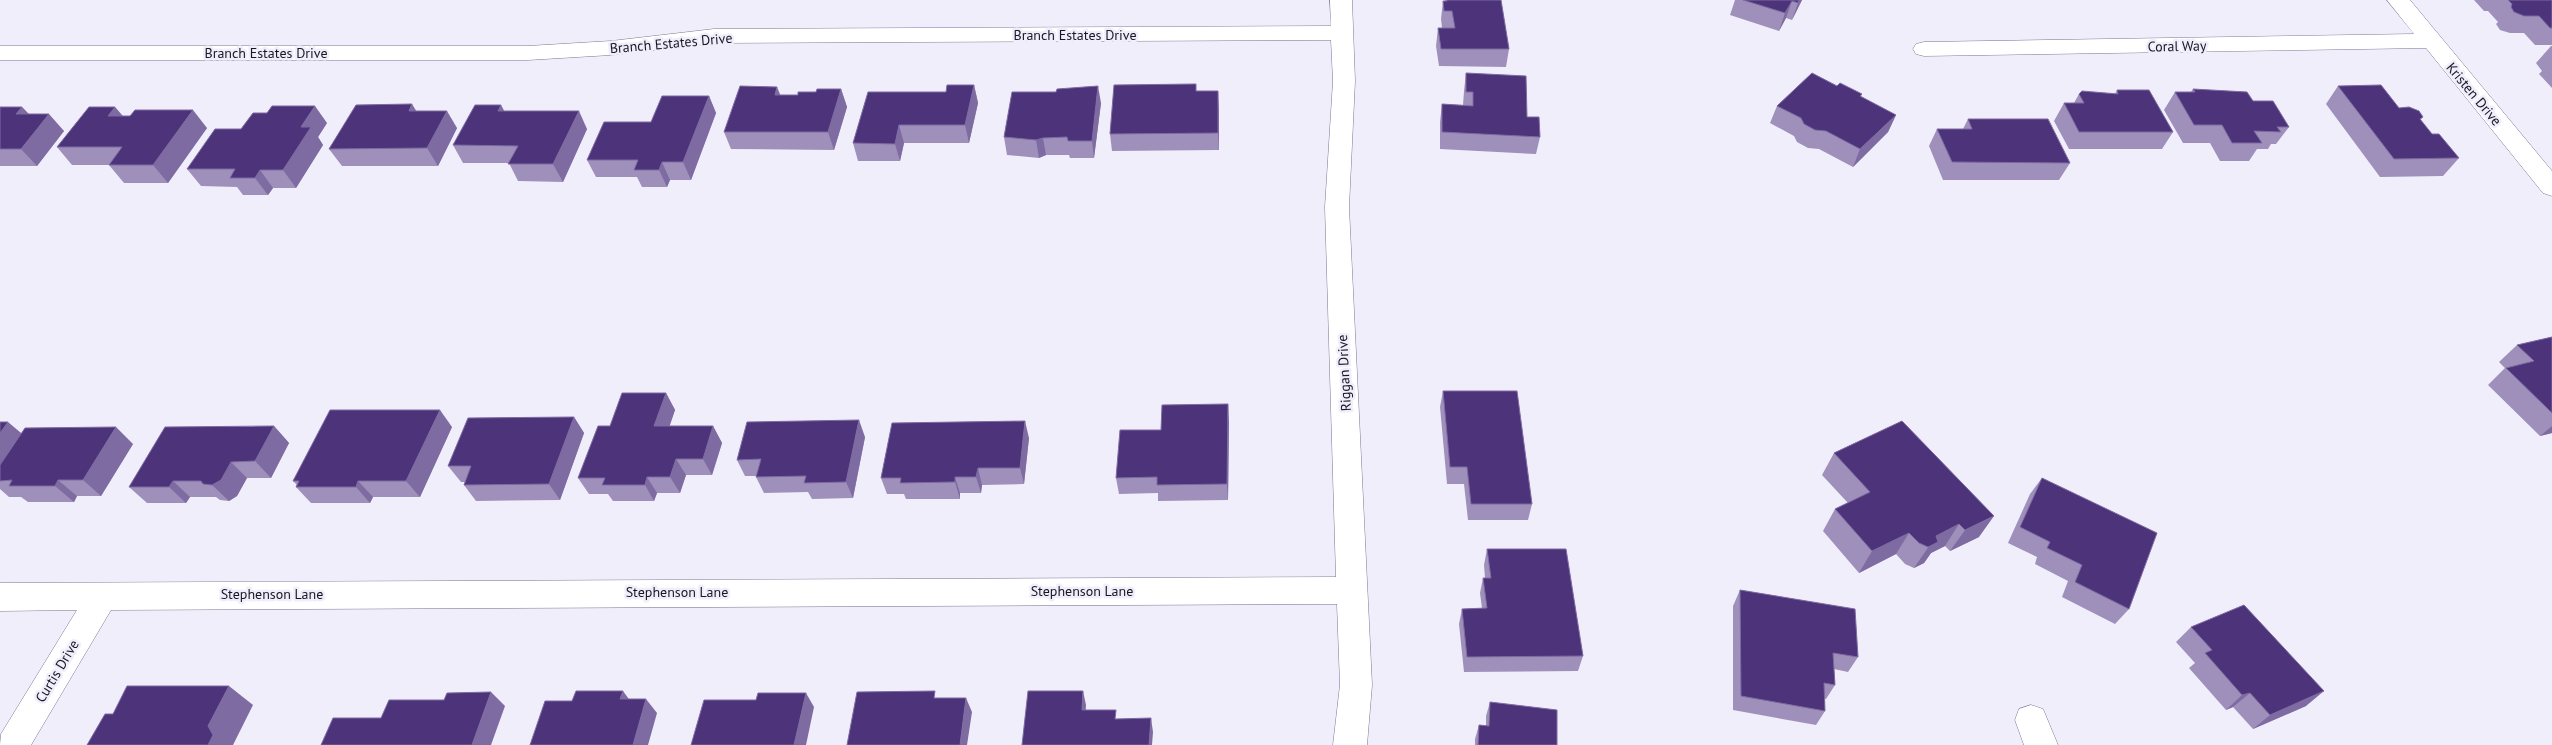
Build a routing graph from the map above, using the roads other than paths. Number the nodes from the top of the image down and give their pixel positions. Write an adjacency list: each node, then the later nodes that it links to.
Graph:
1 (1341, 0): 3 (street, Riggan Drive)
2 (2398, 0): 4 (street, Kristen Drive)
3 (1341, 33): 6 (street, Branch Estates Drive); 8 (street, Riggan Drive)
4 (2430, 41): 5 (street, Coral Way); 7 (street, Kristen Drive)
5 (1924, 49)
6 (0, 53)
7 (2552, 187)
8 (1354, 590): 10 (street, Stephenson Lane); 12 (street, Riggan Drive)
9 (0, 597): 10 (street, Stephenson Lane)
10 (101, 598): 11 (street, Curtis Drive)
11 (13, 745)
12 (1350, 745)

